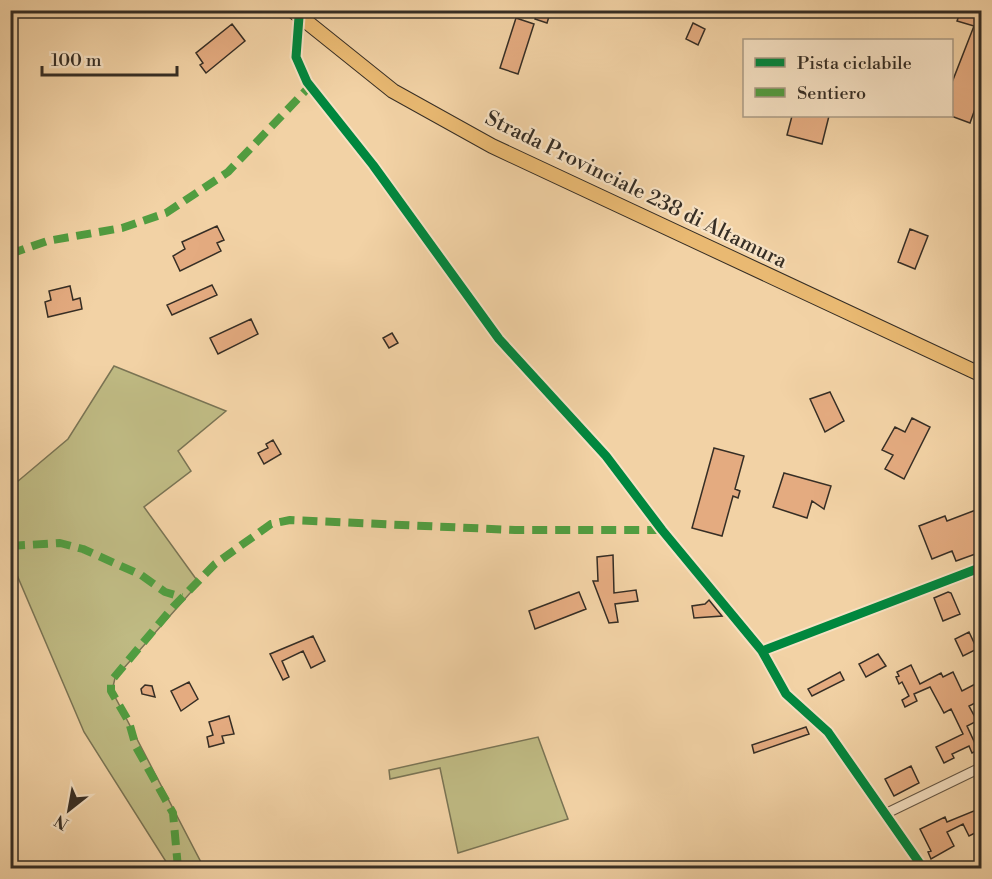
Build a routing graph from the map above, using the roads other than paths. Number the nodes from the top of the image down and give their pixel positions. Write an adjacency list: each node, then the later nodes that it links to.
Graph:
1 (296, 14): 2 (main road, Strada Provinciale 238 di Altamura); 4 (street)
2 (981, 375)
3 (981, 567): 4 (street)
4 (762, 651): 6 (street)
5 (981, 767): 6 (street)
6 (885, 814): 7 (street)
7 (923, 868)

